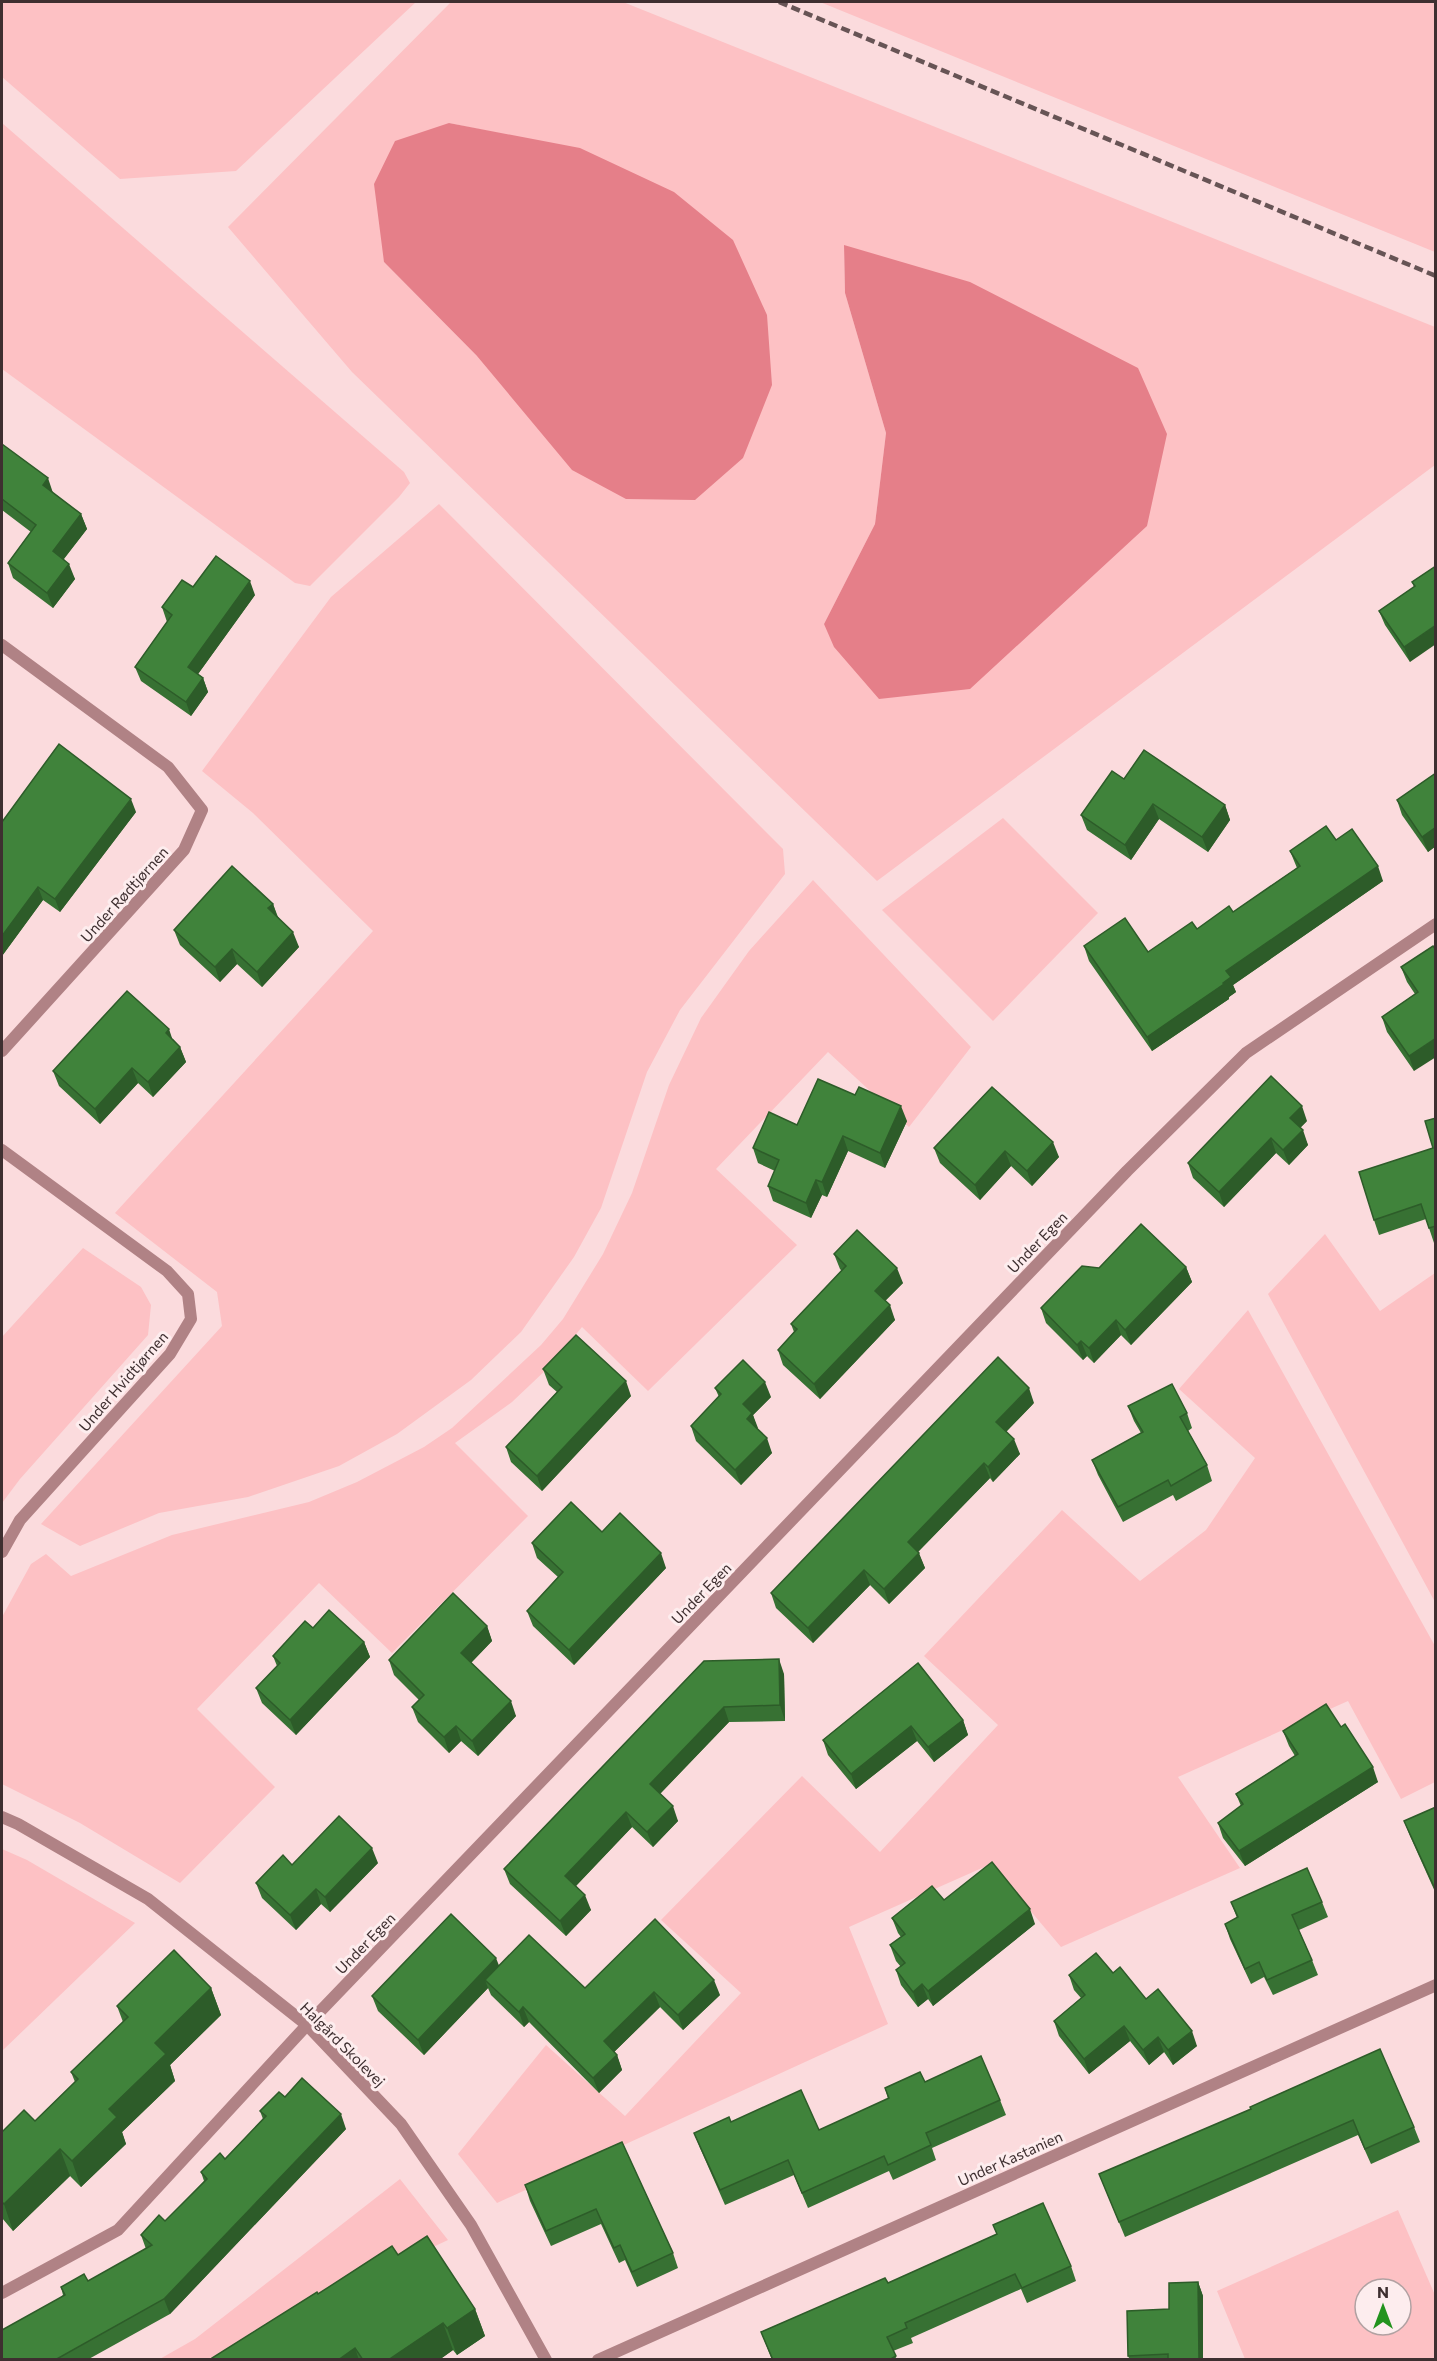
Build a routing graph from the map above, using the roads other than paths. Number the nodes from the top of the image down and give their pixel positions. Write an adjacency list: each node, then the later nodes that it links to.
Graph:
1 (2, 645): 3 (street, Under Rødtjørnen)
2 (1436, 924): 8 (street, Under Egen)
3 (2, 1051)
4 (2, 1150): 5 (street, Under Hvidtjørnen)
5 (2, 1552)
6 (2, 1817): 8 (street, Halgård Skolevej)
7 (1436, 1984): 11 (street, Under Kastanien)
8 (307, 2025): 9 (street, Under Egen); 10 (street, Halgård Skolevej)
9 (2, 2294)
10 (546, 2360)
11 (598, 2360)

